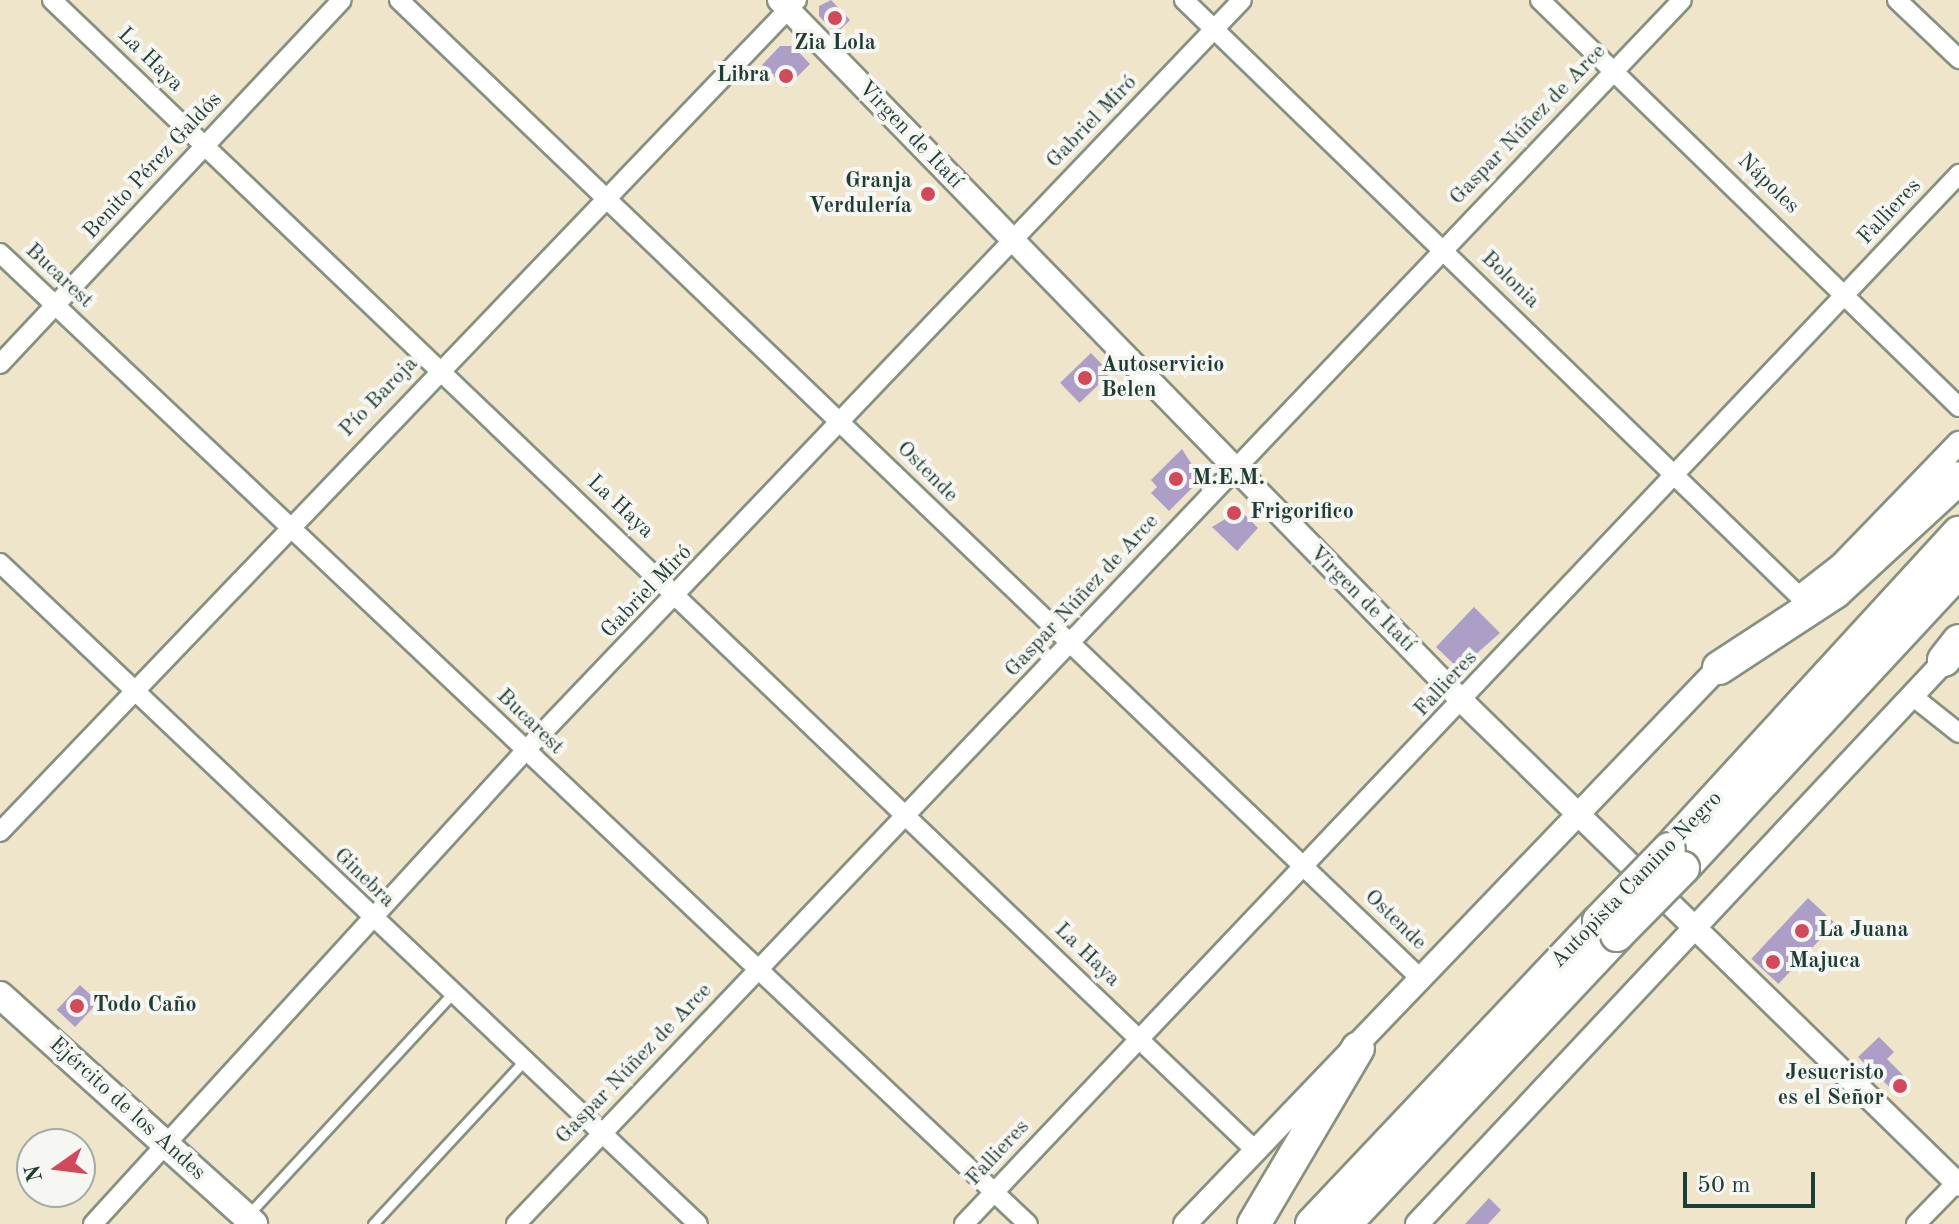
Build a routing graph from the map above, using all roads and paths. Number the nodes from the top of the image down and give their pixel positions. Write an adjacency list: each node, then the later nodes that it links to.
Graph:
1 (52, 0): 13 (street, La Haya)
2 (342, 0): 13 (street, Benito Pérez Galdós)
3 (399, 0): 15 (street, Ostende)
4 (1184, 0): 10 (street, Bolonia)
5 (1242, 0): 10 (street, Gabriel Miró)
6 (1540, 0): 12 (street, Nápoles)
7 (1682, 0): 12 (street, Gaspar Núñez de Arce)
8 (1897, 0): 11 (street)
9 (788, 3): 15 (street, Pío Baroja); 16 (street, Virgen de Itatí)
10 (1215, 29): 16 (street, Gabriel Miró); 17 (street, Bolonia)
11 (1959, 59)
12 (1614, 70): 17 (street, Gaspar Núñez de Arce); 19 (street, Nápoles)
13 (205, 146): 20 (street, Benito Pérez Galdós); 22 (street, La Haya)
14 (1959, 174): 19 (street, Fallieres)
15 (604, 195): 22 (street, Pío Baroja); 24 (street, Ostende)
16 (1012, 240): 24 (street, Gabriel Miró); 26 (street, Virgen de Itatí)
17 (1443, 249): 26 (street, Gaspar Núñez de Arce); 27 (street, Bolonia)
18 (0, 253): 20 (street, Bucarest)
19 (1847, 293): 23 (street, Nápoles); 27 (street, Fallieres)
20 (55, 305): 21 (street, Benito Pérez Galdós); 29 (street, Bucarest)
21 (0, 364)
22 (438, 369): 29 (street, Pío Baroja); 33 (street, La Haya)
23 (1959, 407)
24 (843, 423): 33 (street, Gabriel Miró); 35 (street, Ostende)
25 (1959, 443): 34 (street)
26 (1233, 469): 35 (street, Gaspar Núñez de Arce); 40 (street, Virgen de Itatí)
27 (1675, 471): 34 (street, Bolonia); 40 (street, Fallieres)
28 (1959, 478): 37 (highway)
29 (289, 526): 38 (street, Pío Baroja); 42 (street, Bucarest)
30 (1959, 533): 46 (highway, Autopista Camino Negro)
31 (0, 563): 38 (street, Ginebra)
32 (1959, 571): 46 (highway, Autopista Camino Negro)
33 (678, 595): 42 (street, Gabriel Miró); 44 (street, La Haya)
34 (1800, 597): 37 (street)
35 (1069, 647): 44 (street, Gaspar Núñez de Arce); 47 (street, Ostende)
36 (1954, 649): 39 (street)
37 (1719, 668): 43 (street)
38 (134, 690): 45 (street, Pío Baroja); 48 (street, Ginebra)
39 (1911, 695): 41 (street); 49 (street)
40 (1463, 702): 43 (street, Virgen de Itatí); 47 (street, Fallieres)
41 (1959, 733)
42 (525, 751): 48 (street, Gabriel Miró); 51 (street, Bucarest)
43 (1576, 813): 49 (street, Virgen de Itatí); 52 (street)
44 (907, 815): 51 (street, Gaspar Núñez de Arce); 55 (street, La Haya)
45 (0, 832)
46 (1676, 858): 50 (highway, Autopista Camino Negro, bridge)
47 (1303, 865): 52 (street, Ostende); 55 (street, Fallieres)
48 (372, 920): 53 (street, Ginebra); 59 (street, Gabriel Miró)
49 (1694, 926): 61 (street, Virgen de Itatí); 64 (street)
50 (1608, 928): 73 (highway, Autopista Camino Negro); 74 (highway, Autopista Camino Negro)
51 (757, 970): 58 (street, Gaspar Núñez de Arce); 62 (street, Bucarest)
52 (1421, 979): 56 (street)
53 (453, 993): 57 (street, Ginebra); 63 (lane)
54 (0, 995): 59 (main road, Ejército de los Andes)
55 (1137, 1036): 60 (street, La Haya); 62 (street, Fallieres)
56 (1358, 1048): 60 (street); 72 (highway)
57 (524, 1061): 58 (street, Ginebra); 66 (lane)
58 (601, 1131): 67 (street, Gaspar Núñez de Arce); 68 (street, Ginebra)
59 (167, 1145): 63 (main road, Ejército de los Andes); 65 (street, Gabriel Miró)
60 (1255, 1150): 71 (street)
61 (1958, 1182): 75 (street)
62 (994, 1193): 69 (street, Fallieres); 70 (street, Bucarest)
63 (250, 1220)
64 (1420, 1223)
65 (93, 1224)
66 (373, 1224)
67 (516, 1224)
68 (698, 1224)
69 (964, 1224)
70 (1028, 1224)
71 (1185, 1224)
72 (1254, 1224)
73 (1312, 1224)
74 (1345, 1224)
75 (1916, 1224)

